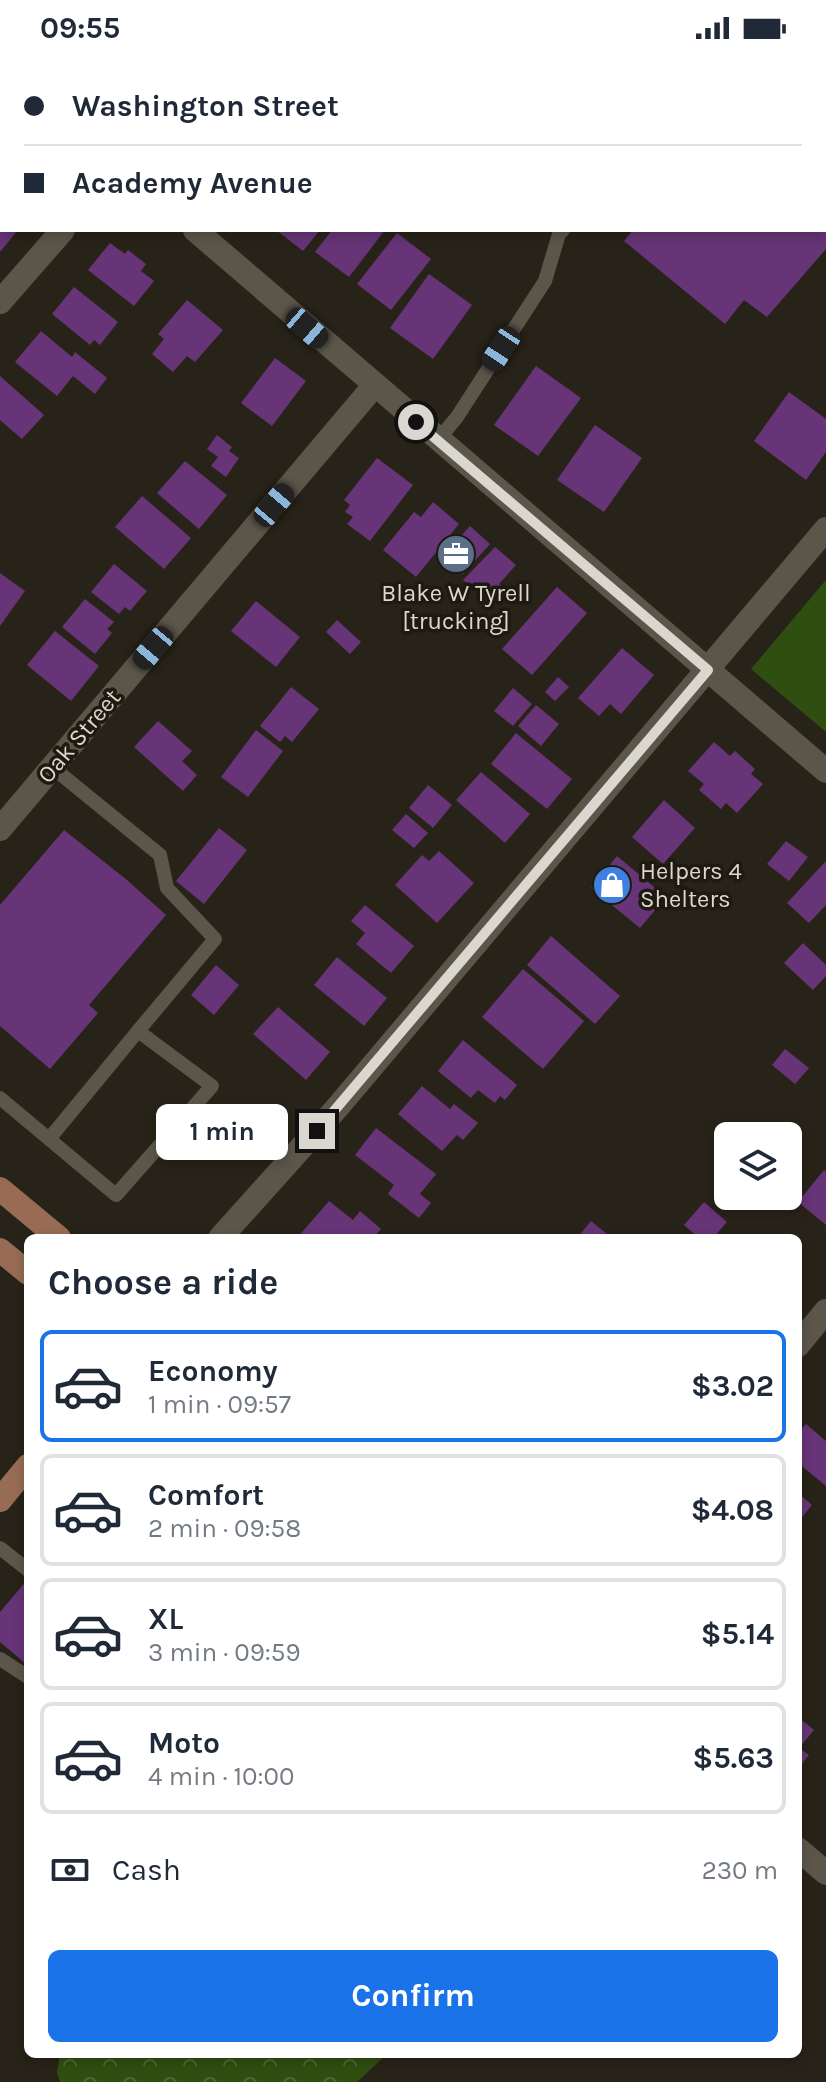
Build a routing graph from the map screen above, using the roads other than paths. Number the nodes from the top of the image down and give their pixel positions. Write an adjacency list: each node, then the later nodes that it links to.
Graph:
1 (61, 232): 4 (street)
2 (197, 232): 5 (street)
3 (561, 232): 6 (lane)
4 (0, 302)
5 (374, 386): 6 (street); 9 (street, Oak Street)
6 (438, 440): 8 (street)
7 (826, 529): 8 (street)
8 (708, 670): 10 (street); 17 (street)
9 (52, 767): 11 (street, Oak Street); 12 (lane)
10 (826, 771)
11 (0, 829)
12 (138, 1031): 14 (lane); 14 (lane)
13 (0, 1098): 14 (lane)
14 (49, 1139)
15 (0, 1189): 16 (main road)
16 (54, 1234)
17 (224, 1234)
18 (0, 1250): 19 (main road)
19 (24, 1270)
20 (826, 1311): 21 (street)
21 (802, 1340)
22 (24, 1471): 23 (main road)
23 (0, 1500)
24 (0, 1548): 25 (lane)
25 (24, 1567)
26 (0, 1659): 27 (lane)
27 (24, 1674)
28 (802, 1852): 29 (street)
29 (826, 1873)

